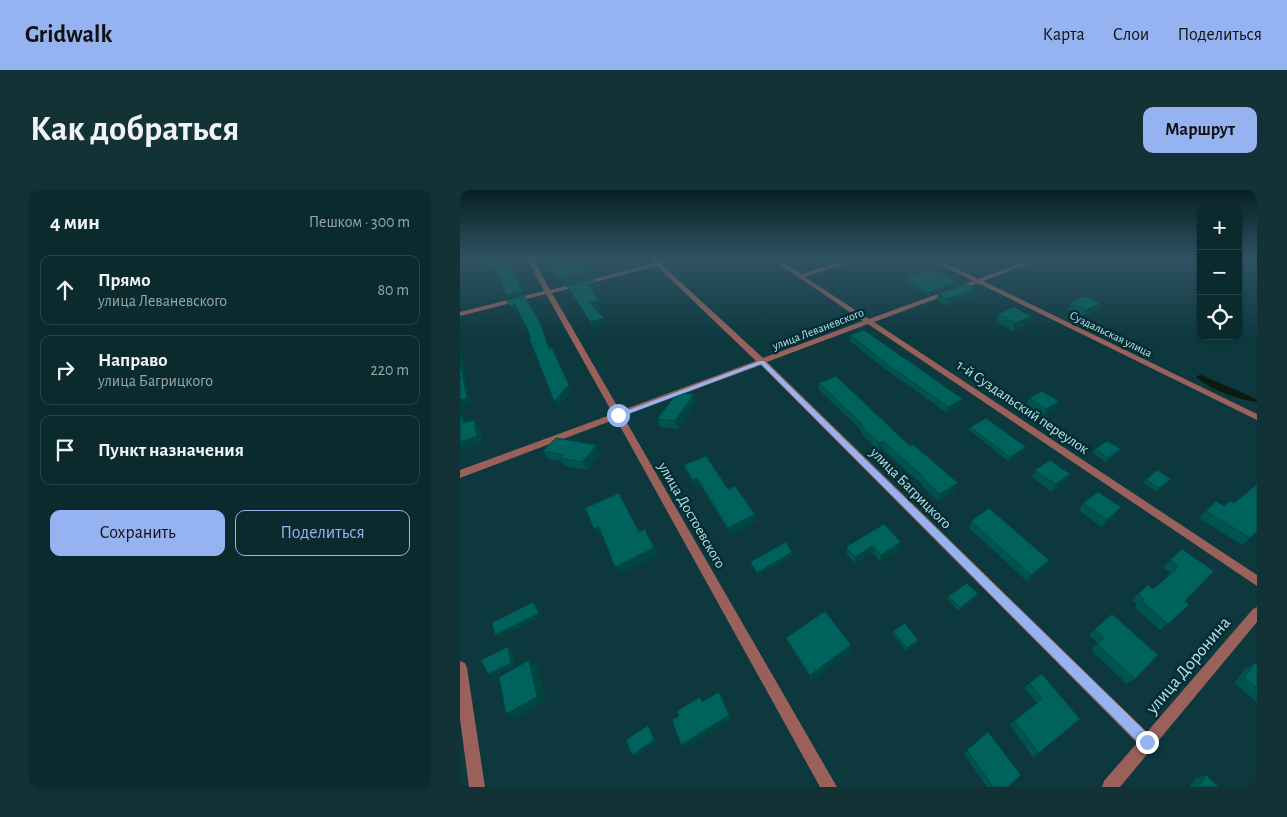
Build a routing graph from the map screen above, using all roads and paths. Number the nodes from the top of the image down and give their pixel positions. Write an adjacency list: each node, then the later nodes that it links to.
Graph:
1 (544, 285): 7 (street, улица Достоевского)
2 (572, 285): 7 (street)
3 (681, 285): 10 (street, улица Багрицкого)
4 (815, 285): 9 (street, 1-й Суздальский переулок)
5 (971, 285): 9 (street, улица Леваневского)
6 (985, 285): 12 (street, Суздальская улица)
7 (548, 292): 8 (street); 11 (street, улица Достоевского)
8 (460, 314)
9 (870, 321): 10 (street, улица Леваневского); 14 (street, 1-й Суздальский переулок)
10 (762, 362): 11 (street, улица Леваневского); 17 (street, улица Багрицкого)
11 (618, 415): 13 (street, улица Леваневского); 19 (street, улица Достоевского)
12 (1257, 417)
13 (460, 474)
14 (1257, 581)
15 (1257, 613): 17 (street, улица Доронина)
16 (460, 668): 18 (street)
17 (1147, 742): 20 (street, улица Доронина)
18 (477, 787)
19 (829, 787)
20 (1110, 787)

